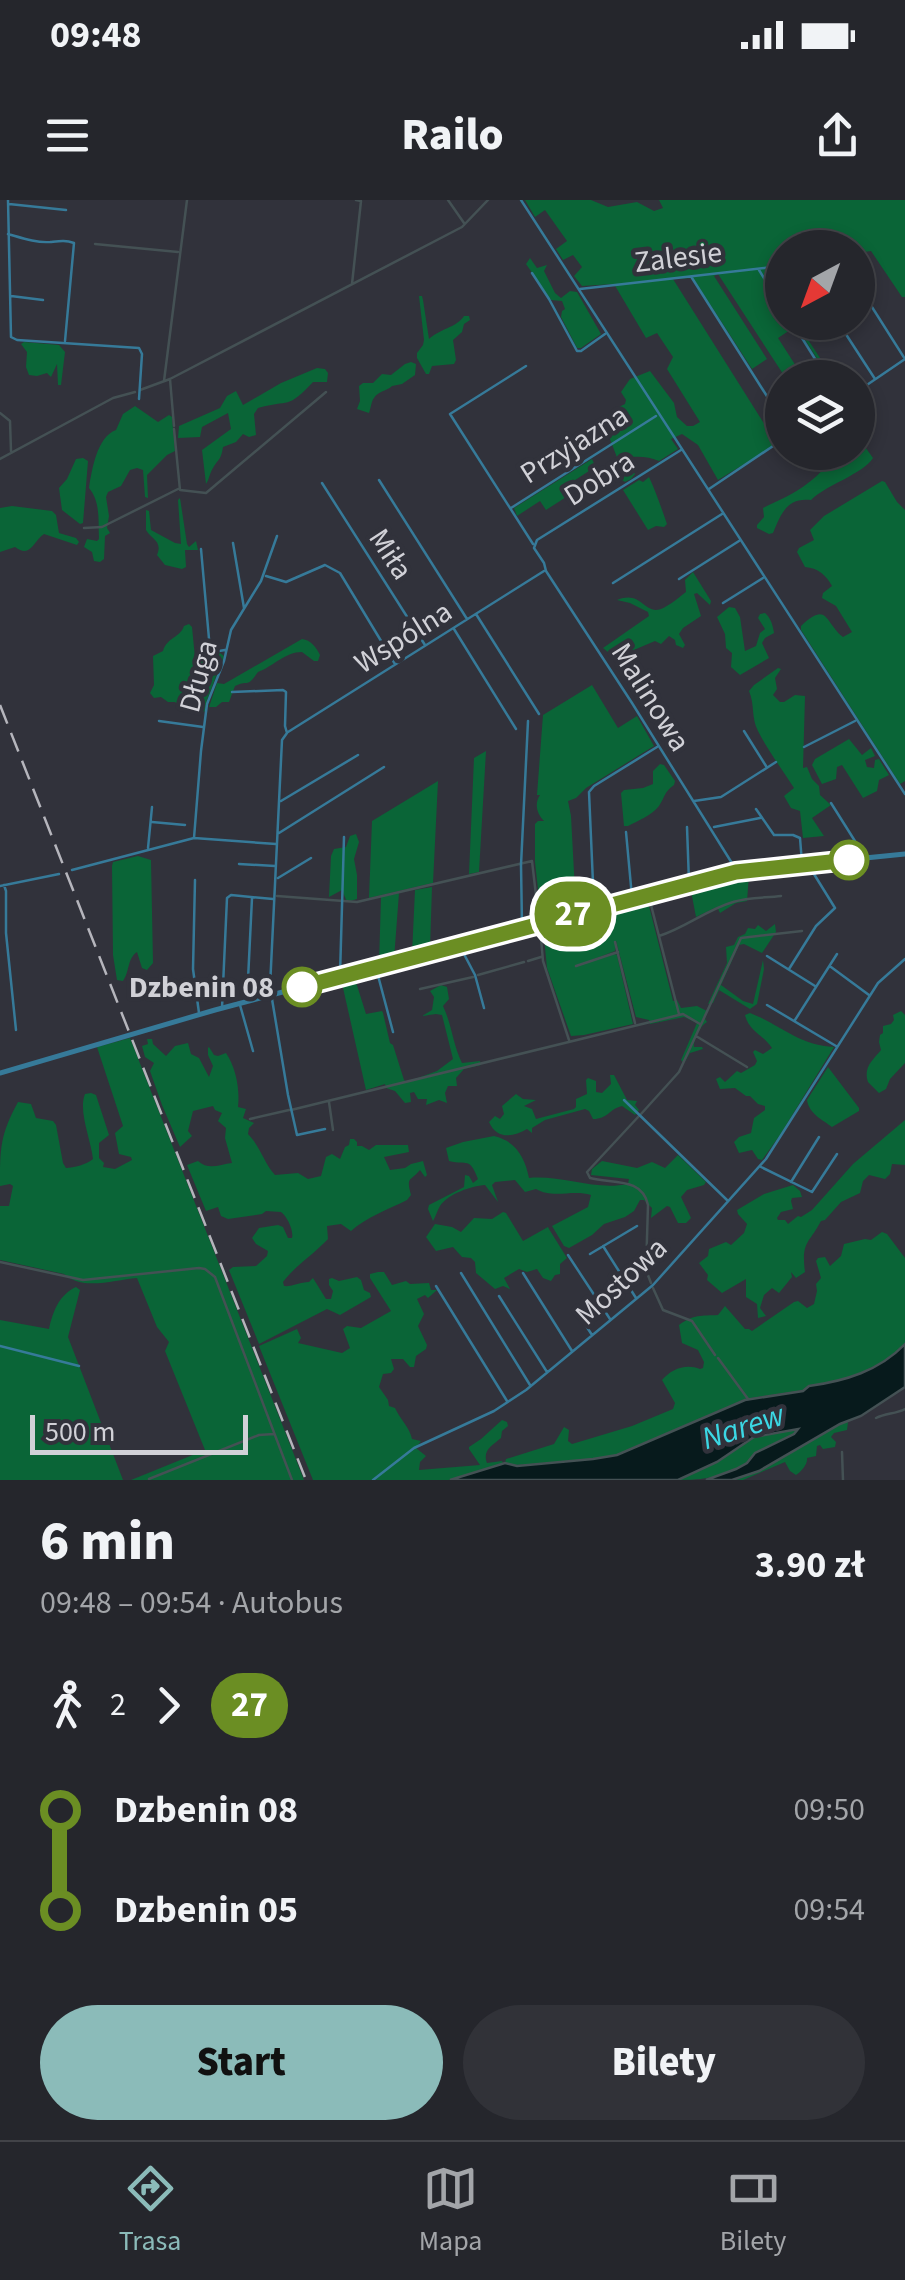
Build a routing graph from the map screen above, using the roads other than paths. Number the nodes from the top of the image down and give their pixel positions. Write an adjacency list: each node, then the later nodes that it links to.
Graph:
1 (36, 200): 4 (street)
2 (521, 200): 12 (street)
3 (8, 202): 4 (street); 6 (street)
4 (36, 206): 5 (street)
5 (66, 210)
6 (8, 234): 13 (street); 17 (street)
7 (765, 267): 8 (street, Zalesie)
8 (758, 268): 10 (street, Zalesie); 11 (street)
9 (532, 274): 16 (street)
10 (690, 276): 12 (street, Zalesie); 21 (street)
11 (765, 279)
12 (578, 289): 16 (street)
13 (10, 296): 14 (street); 17 (street)
14 (43, 300)
15 (875, 312): 18 (street)
16 (607, 333): 23 (street)
17 (65, 343): 22 (street)
18 (905, 359): 20 (street)
19 (526, 366): 29 (street, Malinowa)
20 (875, 380)
21 (765, 393)
22 (139, 399)
23 (659, 414): 24 (street); 29 (street, Przyjazna)
24 (682, 450): 28 (street); 33 (street, Dobra)
25 (765, 451): 28 (street)
26 (379, 480): 44 (street)
27 (322, 483): 46 (street, Miła)
28 (708, 490): 30 (street)
29 (510, 508): 33 (street, Malinowa)
30 (723, 514): 32 (street); 40 (street)
31 (276, 536): 37 (street, Długa)
32 (740, 540): 38 (street); 39 (street)
33 (536, 542): 36 (street, Malinowa)
34 (233, 543): 42 (street)
35 (201, 549): 47 (street)
36 (546, 570): 43 (street, Wspólna); 58 (street, Malinowa)
37 (264, 575): 42 (street, Długa); 48 (street)
38 (764, 577): 41 (street); 51 (street)
39 (680, 579)
40 (613, 583)
41 (723, 602)
42 (245, 610): 47 (street, Długa)
43 (476, 614): 44 (street, Wspólna); 50 (street)
44 (468, 620): 45 (street, Wspólna)
45 (454, 629): 46 (street, Wspólna); 55 (street)
46 (426, 646): 48 (street, Wspólna)
47 (226, 650): 54 (street, Długa)
48 (396, 665): 57 (street, Wspólna)
49 (232, 692): 57 (street)
50 (538, 714)
51 (856, 720): 59 (street); 64 (street)
52 (528, 721): 98 (street)
53 (159, 722): 54 (street)
54 (204, 727): 78 (street, Długa)
55 (516, 728)
56 (744, 731): 63 (street)
57 (287, 733): 65 (street)
58 (658, 746): 66 (street, Malinowa); 97 (street)
59 (804, 747)
60 (358, 755): 65 (street)
61 (776, 762): 63 (street)
62 (384, 767): 76 (street)
63 (767, 768): 66 (street)
64 (905, 794)
65 (280, 801): 76 (street)
66 (694, 801): 74 (street, Malinowa)
67 (831, 803): 83 (street)
68 (152, 807): 71 (street)
69 (756, 809): 70 (street)
70 (761, 818): 74 (street); 85 (street)
71 (150, 822): 72 (street); 80 (street)
72 (185, 826)
73 (687, 827): 92 (street)
74 (711, 828): 88 (street, Malinowa)
75 (626, 832): 95 (street)
76 (278, 834): 79 (street)
77 (344, 837): 106 (street)
78 (194, 838): 79 (street); 80 (street)
79 (277, 844): 86 (street)
80 (148, 850): 87 (street)
81 (905, 854): 83 (street)
82 (311, 858): 90 (street)
83 (865, 858): 85 (street)
84 (240, 864): 86 (street)
85 (805, 864): 88 (street); 105 (street)
86 (276, 866): 90 (street)
87 (72, 870)
88 (736, 872): 92 (street)
89 (59, 874): 93 (street)
90 (276, 879): 96 (street)
91 (195, 880): 114 (street)
92 (689, 884): 95 (street)
93 (2, 886): 116 (street)
94 (252, 897): 96 (street); 110 (street); 112 (street)
95 (632, 898): 97 (street)
96 (274, 899): 108 (street)
97 (594, 908): 98 (street)
98 (523, 927): 99 (street)
99 (463, 944): 104 (street); 113 (street)
100 (837, 954): 103 (street)
101 (767, 956): 105 (street)
102 (905, 959): 109 (street, Mostowa)
103 (830, 966): 107 (street); 109 (street)
104 (376, 967): 106 (street); 117 (street)
105 (788, 969): 107 (street)
106 (340, 977): 108 (street)
107 (816, 987): 115 (street)
108 (270, 996): 110 (street); 122 (street)
109 (870, 996): 118 (street, Mostowa)
110 (244, 1003): 112 (street); 119 (street)
111 (768, 1005): 115 (street)
112 (222, 1008): 114 (street)
113 (484, 1008)
114 (197, 1015): 120 (street)
115 (794, 1022): 118 (street)
116 (16, 1030)
117 (392, 1032)
118 (837, 1047): 125 (street, Mostowa)
119 (253, 1052)
120 (0, 1073)
121 (624, 1100): 127 (street)
122 (325, 1129)
123 (819, 1137): 126 (street)
124 (837, 1154): 126 (street)
125 (760, 1166): 126 (street); 127 (street, Mostowa)
126 (790, 1182)
127 (728, 1202): 136 (street, Mostowa)
128 (637, 1226): 129 (street)
129 (604, 1246): 130 (street); 136 (street)
130 (590, 1254)
131 (568, 1255): 138 (street)
132 (461, 1273): 144 (street)
133 (523, 1273): 141 (street)
134 (436, 1286): 145 (street)
135 (499, 1296): 143 (street)
136 (637, 1300): 138 (street, Mostowa)
137 (575, 1309): 139 (street)
138 (611, 1321): 139 (street, Mostowa)
139 (593, 1336): 141 (street, Mostowa)
140 (0, 1346): 142 (street)
141 (573, 1352): 143 (street, Mostowa)
142 (79, 1366)
143 (548, 1374): 144 (street, Mostowa)
144 (531, 1386): 145 (street, Mostowa)
145 (508, 1403): 146 (street, Mostowa)
146 (373, 1480)

